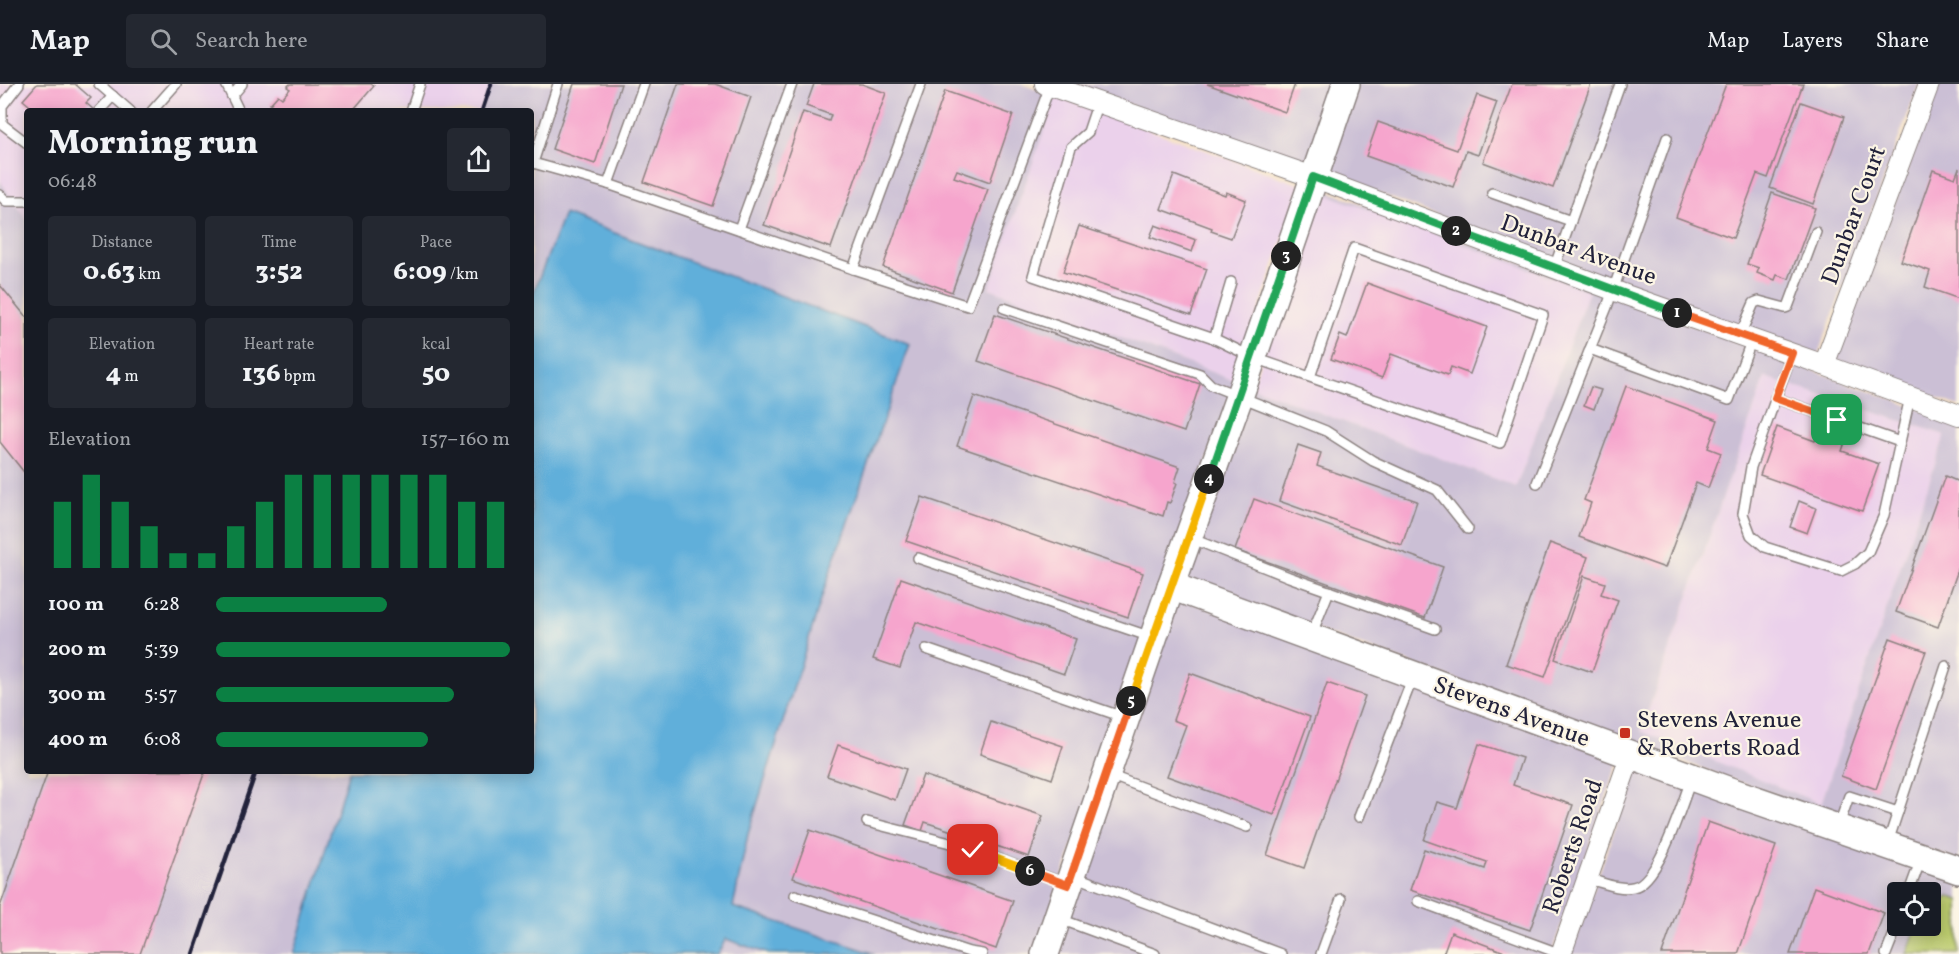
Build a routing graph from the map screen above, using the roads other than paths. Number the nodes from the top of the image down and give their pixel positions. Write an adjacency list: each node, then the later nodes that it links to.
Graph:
1 (19, 84): 24 (lane)
2 (99, 84): 15 (lane)
3 (176, 84): 20 (lane)
4 (226, 84): 16 (lane)
5 (242, 84): 16 (lane)
6 (420, 84): 22 (lane)
7 (558, 84): 25 (lane)
8 (644, 84): 28 (lane)
9 (792, 84): 33 (lane)
10 (921, 84): 36 (lane)
11 (1346, 84): 27 (street)
12 (1620, 84): 32 (lane)
13 (1929, 84): 45 (street, Dunbar Court)
14 (1057, 86): 17 (street, Dunbar Avenue); 36 (lane)
15 (112, 96): 18 (lane); 19 (lane)
16 (231, 96): 21 (lane)
17 (1098, 102): 27 (street, Dunbar Avenue); 41 (lane)
18 (102, 108)
19 (126, 108)
20 (155, 108)
21 (237, 108)
22 (412, 108)
23 (1667, 138): 38 (lane)
24 (24, 140)
25 (534, 160)
26 (534, 163): 28 (lane)
27 (1313, 177): 35 (street, Dunbar Avenue); 44 (street)
28 (608, 184): 33 (lane)
29 (1492, 193): 32 (lane)
30 (0, 195): 31 (lane)
31 (24, 201)
32 (1571, 221): 35 (lane)
33 (739, 229): 36 (lane)
34 (1816, 232): 40 (lane)
35 (1554, 268): 38 (street, Dunbar Avenue)
36 (853, 269)
37 (1232, 282): 41 (lane)
38 (1612, 290): 40 (street, Dunbar Avenue); 42 (lane)
39 (1004, 308): 47 (lane)
40 (1746, 337): 42 (lane); 43 (street, Dunbar Avenue)
41 (1215, 339): 44 (lane)
42 (1590, 349): 52 (lane)
43 (1792, 353): 45 (street, Dunbar Avenue); 49 (lane)
44 (1252, 357): 46 (lane); 47 (street)
45 (1824, 365): 48 (street, Dunbar Avenue)
46 (1310, 377): 46 (lane)
47 (1239, 396): 53 (lane); 54 (street)
48 (1910, 397): 50 (street, Dunbar Avenue); 51 (lane)
49 (1775, 398): 51 (lane); 51 (lane)
50 (1959, 415)
51 (1900, 442)
52 (1537, 483)
53 (1468, 529)
54 (1188, 537): 56 (street); 57 (lane)
55 (918, 558): 59 (lane)
56 (1171, 586): 59 (street); 60 (street, Stevens Avenue)
57 (1329, 591): 58 (lane); 60 (lane)
58 (1435, 629)
59 (1153, 638): 64 (street)
60 (1311, 638): 63 (street, Stevens Avenue)
61 (926, 649): 64 (lane)
62 (1946, 666): 68 (lane)
63 (1414, 675): 65 (street, Stevens Avenue); 69 (lane)
64 (1126, 718): 66 (street)
65 (1631, 754): 67 (street, Stevens Avenue); 76 (street, Roberts Road)
66 (1107, 774): 71 (lane); 77 (street)
67 (1692, 777): 72 (street, Stevens Avenue); 76 (lane)
68 (1898, 812): 72 (lane); 73 (lane)
69 (1359, 817)
70 (867, 822): 77 (lane)
71 (1247, 827)
72 (1838, 827): 73 (street, Stevens Avenue)
73 (1887, 844): 74 (street, Stevens Avenue)
74 (1922, 857): 75 (street, Stevens Avenue); 78 (lane)
75 (1959, 870)
76 (1588, 879): 89 (street, Roberts Road)
77 (1070, 880): 82 (street); 87 (lane)
78 (1913, 882)
79 (795, 895): 84 (lane)
80 (1341, 899): 88 (lane)
81 (1418, 901): 89 (lane)
82 (1057, 918): 85 (street); 86 (lane)
83 (1893, 936): 90 (lane)
84 (982, 954)
85 (1045, 954)
86 (1155, 954)
87 (1281, 954)
88 (1321, 954)
89 (1561, 954)
90 (1886, 954)

